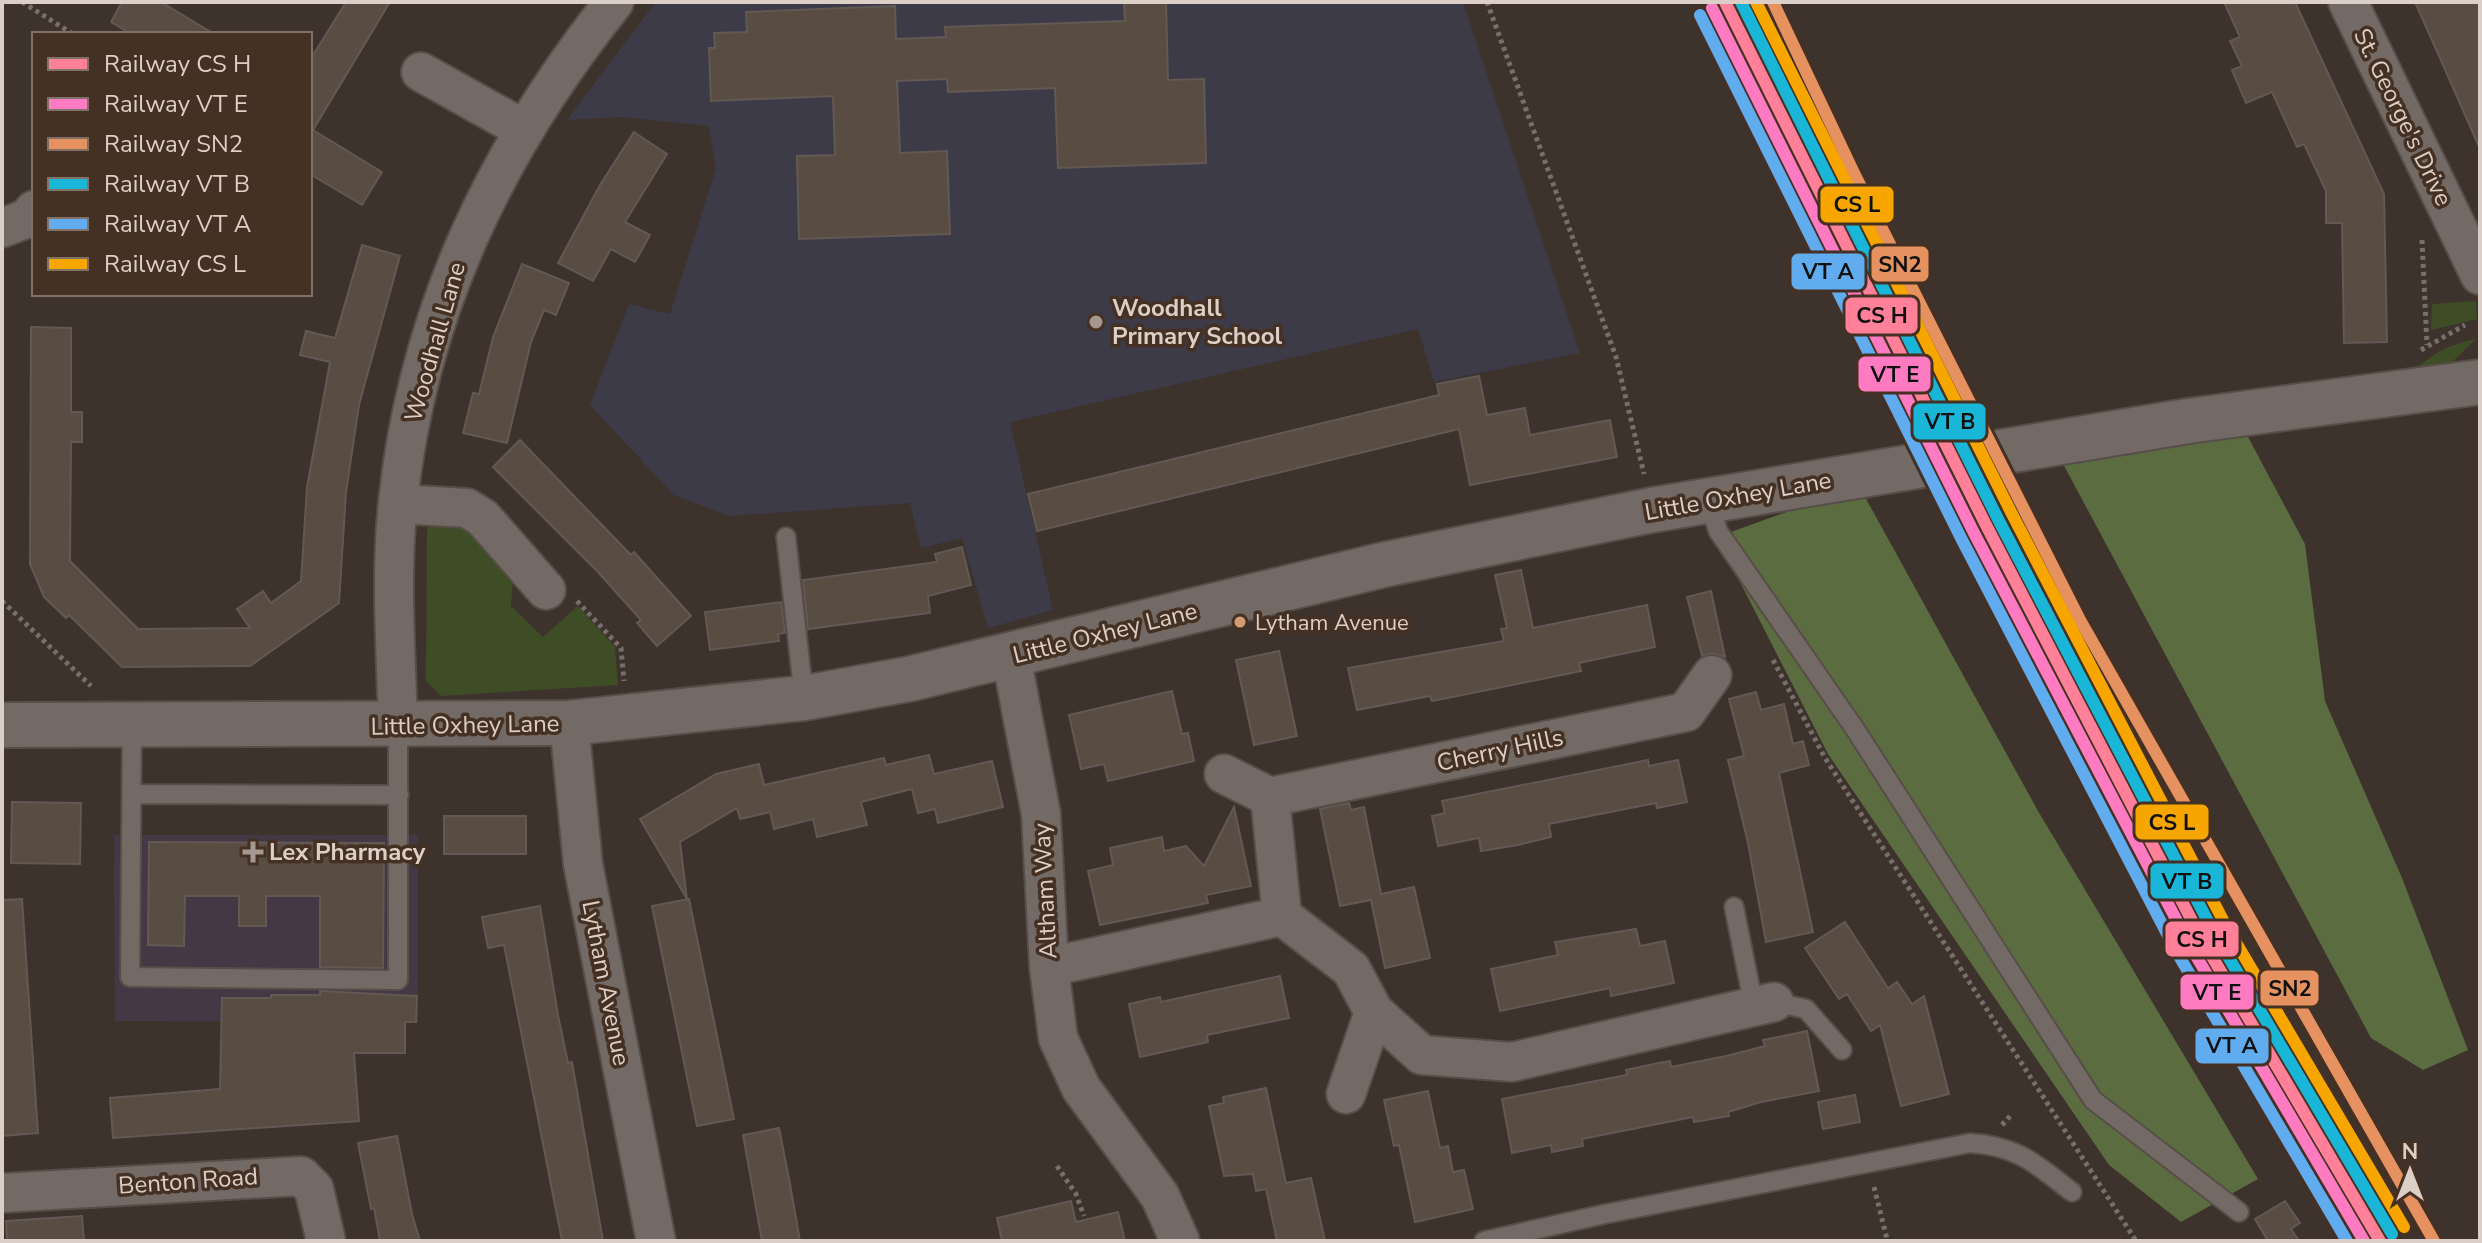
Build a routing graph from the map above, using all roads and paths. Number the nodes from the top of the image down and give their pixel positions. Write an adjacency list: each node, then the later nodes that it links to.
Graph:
1 (22, 2): 5 (path)
2 (614, 2): 7 (street, Woodhall Lane)
3 (1487, 2): 14 (path)
4 (2348, 2): 10 (street, St. George's Drive)
5 (70, 32)
6 (421, 72): 7 (street)
7 (523, 129): 13 (street, Woodhall Lane)
8 (32, 213): 9 (street)
9 (2, 228)
10 (2480, 275)
11 (2480, 382): 12 (main road, Little Oxhey Lane)
12 (1709, 500): 14 (main road, Little Oxhey Lane); 42 (lane)
13 (398, 504): 16 (street); 26 (street, Woodhall Lane)
14 (1652, 510): 19 (main road, Little Oxhey Lane)
15 (786, 537): 22 (lane)
16 (546, 590): 21 (path)
17 (2, 601): 25 (path)
18 (1767, 647): 49 (path)
19 (1011, 656): 22 (main road, Little Oxhey Lane); 33 (street, Altham Way)
20 (1712, 675): 30 (street, Cherry Hills)
21 (625, 692)
22 (804, 698): 23 (main road, Little Oxhey Lane)
23 (569, 723): 26 (main road, Little Oxhey Lane); 46 (street, Lytham Avenue)
24 (2, 725): 25 (main road, Little Oxhey Lane)
25 (113, 725): 26 (main road, Little Oxhey Lane); 28 (lane)
26 (398, 726): 29 (lane)
27 (1224, 774): 30 (street)
28 (132, 794): 29 (lane); 29 (lane)
29 (399, 795)
30 (1270, 797): 32 (street)
31 (1734, 907): 34 (lane)
32 (1282, 916): 33 (street); 35 (street)
33 (1049, 967): 47 (street, Altham Way)
34 (1764, 1005): 35 (street); 36 (lane)
35 (1374, 1012): 37 (street)
36 (1842, 1050)
37 (1346, 1094)
38 (1869, 1162): 40 (lane); 44 (path); 48 (lane)
39 (1057, 1166): 43 (path)
40 (2072, 1192)
41 (2, 1193): 45 (street, Benton Road)
42 (2239, 1212)
43 (1084, 1216)
44 (1887, 1239)
45 (326, 1241)
46 (656, 1241)
47 (1180, 1241)
48 (1484, 1241)
49 (2136, 1241)

